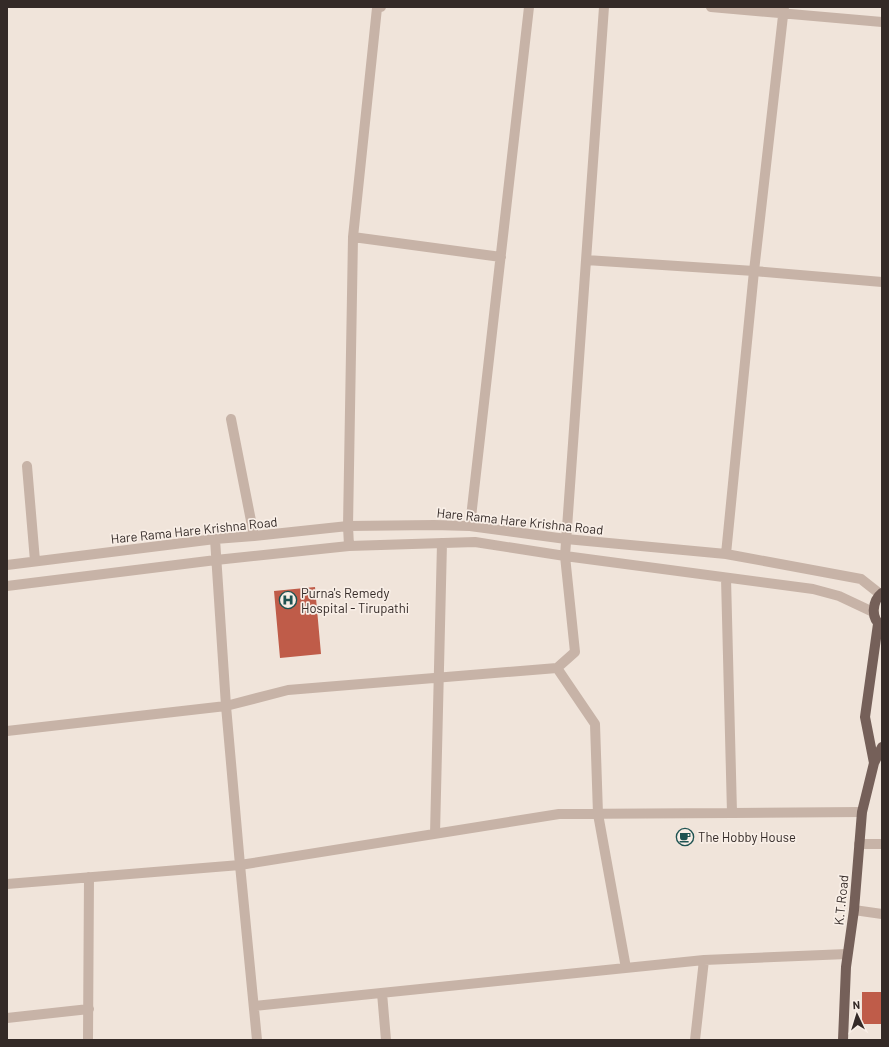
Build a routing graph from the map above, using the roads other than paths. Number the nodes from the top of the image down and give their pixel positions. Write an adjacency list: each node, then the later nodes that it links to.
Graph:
1 (381, 7): 7 (street)
2 (529, 7): 8 (street)
3 (604, 7): 9 (street)
4 (711, 7): 5 (street)
5 (783, 10): 6 (street); 10 (street)
6 (882, 22)
7 (353, 237): 8 (street); 14 (street)
8 (501, 257): 15 (street)
9 (586, 260): 10 (street); 18 (street)
10 (754, 271): 11 (street); 21 (street)
11 (882, 282)
12 (231, 419): 16 (street)
13 (27, 466): 24 (street)
14 (348, 526): 15 (street, Hare Rama Hare Krishna Road); 16 (street, Hare Rama Hare Krishna Road); 20 (street)
15 (470, 526): 18 (street, Hare Rama Hare Krishna Road)
16 (254, 536): 17 (street, Hare Rama Hare Krishna Road)
17 (214, 538): 23 (street); 24 (street, Hare Rama Hare Krishna Road)
18 (566, 539): 21 (street, Hare Rama Hare Krishna Road); 22 (street)
19 (442, 543): 20 (street, Hare Rama Hare Krishna Road); 22 (street, Hare Rama Hare Krishna Road); 32 (street)
20 (349, 546): 23 (street, Hare Rama Hare Krishna Road)
21 (726, 554): 28 (street, Hare Rama Hare Krishna Road)
22 (565, 556): 26 (street, Hare Rama Hare Krishna Road); 31 (street)
23 (216, 560): 27 (street, Hare Rama Hare Krishna Road); 33 (street)
24 (35, 561): 25 (street, Hare Rama Hare Krishna Road)
25 (7, 565)
26 (726, 578): 29 (street, Hare Rama Hare Krishna Road); 38 (street)
27 (7, 586)
28 (881, 593): 29 (main road)
29 (873, 612): 30 (main road)
30 (880, 625): 36 (main road, K.T.Road)
31 (557, 668): 32 (street); 39 (street)
32 (438, 678): 33 (street); 40 (street)
33 (226, 706): 34 (street); 43 (street)
34 (7, 731)
35 (882, 747): 36 (main road, K.T.Road)
36 (874, 764): 37 (main road, K.T.Road)
37 (862, 812): 38 (street); 41 (main road, K.T.Road)
38 (732, 813): 39 (street)
39 (598, 814): 40 (street); 50 (street)
40 (435, 834): 43 (street)
41 (859, 844): 42 (street); 46 (main road, K.T.Road)
42 (882, 844)
43 (240, 865): 44 (street); 52 (street)
44 (89, 877): 45 (street); 53 (street)
45 (7, 884)
46 (854, 910): 47 (street); 48 (main road, K.T.Road)
47 (882, 914)
48 (847, 954): 49 (street); 59 (main road, K.T.Road)
49 (704, 960): 50 (street); 58 (street)
50 (626, 968): 51 (street)
51 (382, 993): 52 (street); 57 (street)
52 (254, 1006): 56 (street)
53 (89, 1009): 54 (street); 55 (street)
54 (7, 1018)
55 (88, 1040)
56 (257, 1040)
57 (386, 1040)
58 (695, 1040)
59 (843, 1040)

